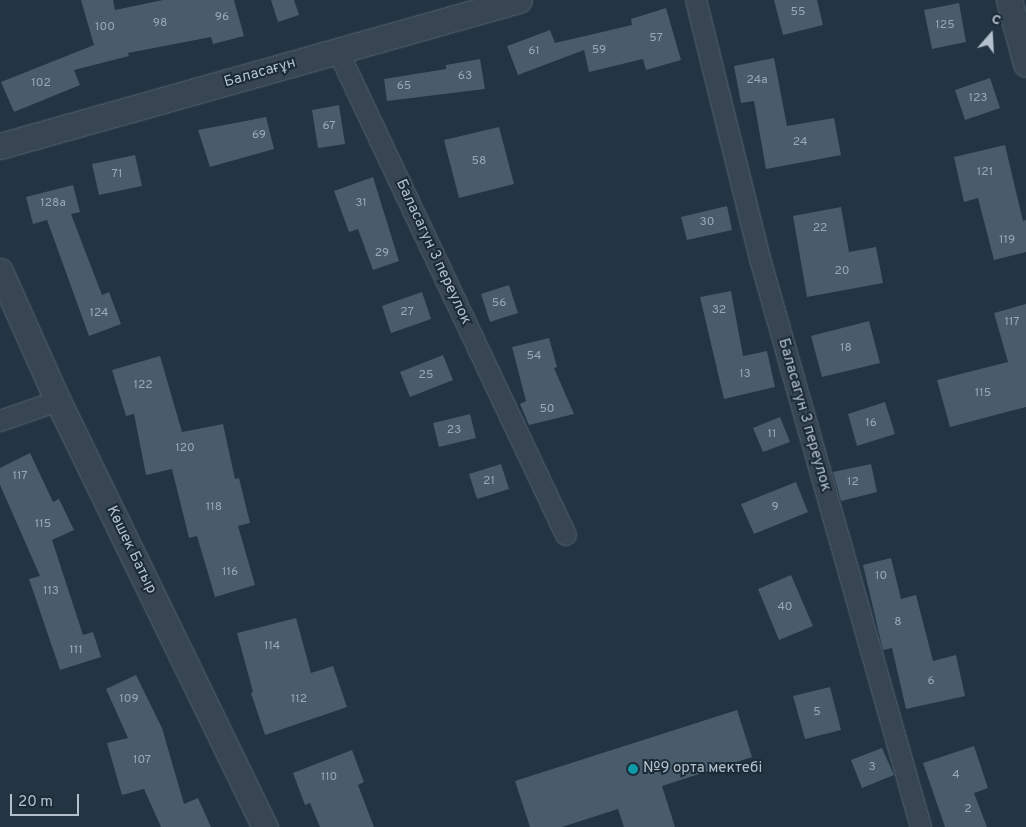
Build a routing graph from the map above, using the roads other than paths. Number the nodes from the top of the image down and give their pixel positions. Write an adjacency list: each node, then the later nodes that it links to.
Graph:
1 (519, 0): 4 (street, Баласағұн)
2 (696, 0): 12 (street, Баласагун 3 переулок)
3 (1009, 0): 5 (street)
4 (338, 51): 6 (street, Баласағұн); 10 (street, Баласагун 3 переулок)
5 (1026, 64)
6 (0, 146)
7 (0, 271): 8 (street, Көшек Батыр)
8 (58, 401): 9 (street); 11 (street, Көшек Батыр)
9 (0, 421)
10 (566, 535)
11 (265, 827)
12 (922, 827)

